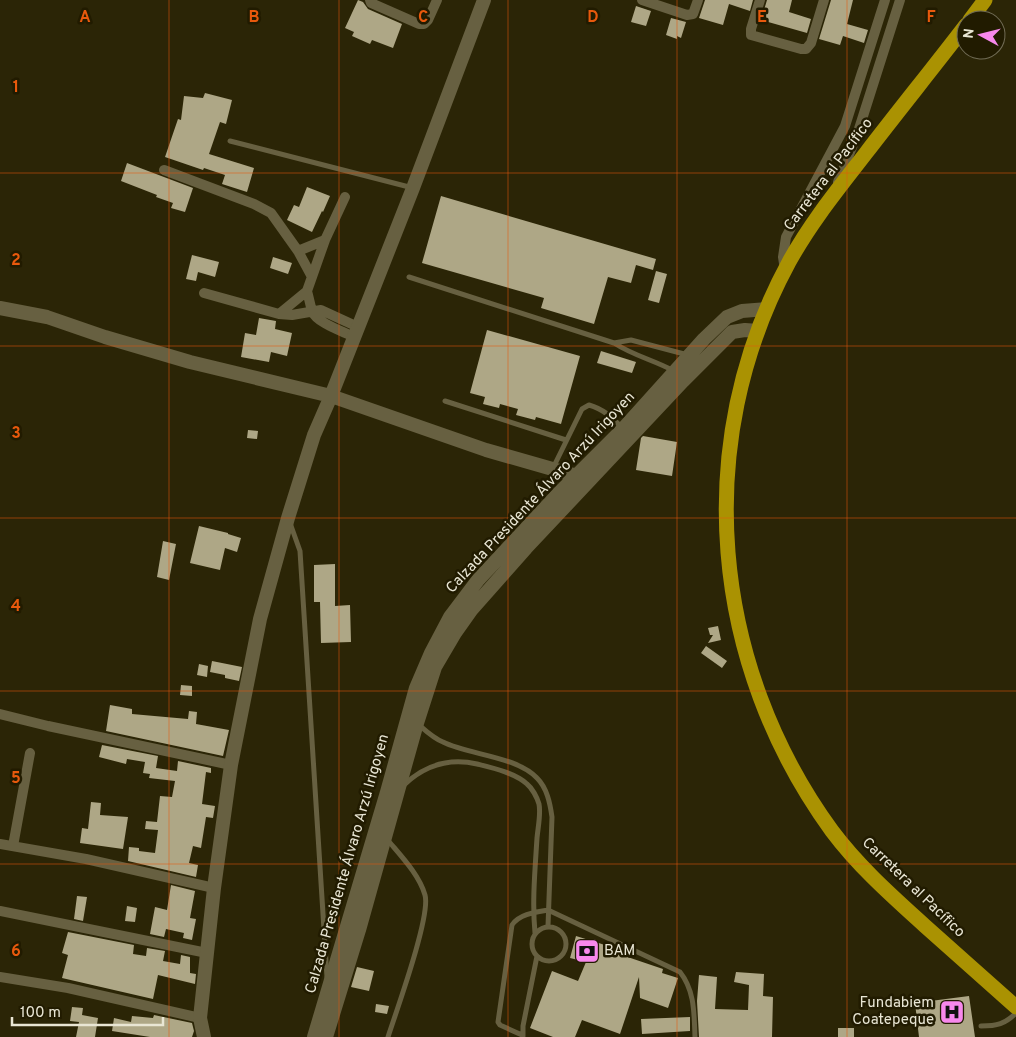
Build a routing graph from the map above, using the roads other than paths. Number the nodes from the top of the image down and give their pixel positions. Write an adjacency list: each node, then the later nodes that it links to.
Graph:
1 (370, 0): 2 (street)
2 (436, 0)
3 (484, 0): 17 (street)
4 (642, 0): 5 (street)
5 (698, 0)
6 (760, 0): 7 (street)
7 (824, 0)
8 (885, 0): 14 (street)
9 (900, 0): 16 (street)
10 (986, 0): 11 (highway)
11 (978, 10)
12 (956, 38): 19 (highway, Carretera al Pacífico)
13 (230, 141): 17 (lane)
14 (824, 168): 16 (street); 22 (street)
15 (164, 170): 21 (street)
16 (842, 172): 19 (street)
17 (413, 188): 32 (street)
18 (344, 197): 20 (street)
19 (830, 199): 22 (highway, Carretera al Pacífico)
20 (325, 240): 21 (street); 24 (street)
21 (298, 250): 24 (street)
22 (785, 270): 28 (highway, Carretera al Pacífico)
23 (409, 277): 33 (lane)
24 (312, 278): 25 (street)
25 (307, 291): 29 (street); 30 (street)
26 (204, 293): 30 (street)
27 (0, 308): 36 (street)
28 (766, 309): 31 (highway, Carretera al Pacífico); 34 (street, Calzada Presidente Álvaro Arzú Irigoyen)
29 (312, 311): 30 (street); 32 (street)
30 (279, 314)
31 (758, 331): 35 (street, Calzada Presidente Álvaro Arzú Irigoyen); 65 (highway, Carretera al Pacífico)
32 (356, 332): 36 (street)
33 (614, 343): 34 (lane); 35 (lane)
34 (688, 355): 35 (street, Calzada Presidente Álvaro Arzú Irigoyen)
35 (678, 376): 38 (street, Calzada Presidente Álvaro Arzú Irigoyen)
36 (331, 396): 40 (street); 42 (street)
37 (445, 401): 39 (lane)
38 (627, 433): 39 (lane); 41 (street, Calzada Presidente Álvaro Arzú Irigoyen)
39 (566, 440): 40 (lane)
40 (553, 469): 41 (street)
41 (581, 479): 44 (street, Calzada Presidente Álvaro Arzú Irigoyen)
42 (288, 518): 48 (street); 64 (lane)
43 (0, 714): 48 (street)
44 (412, 720): 45 (lane); 50 (street, Calzada Presidente Álvaro Arzú Irigoyen); 64 (street, Calzada Presidente Álvaro Arzú Irigoyen)
45 (464, 748): 47 (lane); 49 (lane)
46 (30, 753): 54 (street)
47 (463, 761): 50 (lane); 51 (lane)
48 (231, 765): 55 (street)
49 (542, 786): 51 (lane); 56 (lane)
50 (398, 791): 52 (street, Calzada Presidente Álvaro Arzú Irigoyen)
51 (534, 794): 58 (lane)
52 (385, 837): 72 (street, Calzada Presidente Álvaro Arzú Irigoyen); 73 (lane)
53 (0, 844): 54 (street)
54 (13, 846): 55 (street)
55 (214, 888): 61 (street)
56 (548, 910): 58 (lane); 59 (lane); 74 (lane)
57 (0, 911): 61 (street)
58 (533, 913): 60 (lane); 69 (lane)
59 (548, 926): 60 (lane); 62 (lane)
60 (535, 933): 62 (lane)
61 (207, 953): 67 (street)
62 (537, 956): 69 (lane)
63 (0, 977): 67 (street)
64 (328, 990): 71 (street, Calzada Presidente Álvaro Arzú Irigoyen)
65 (1016, 1007)
66 (1016, 1013): 68 (lane)
67 (200, 1018): 70 (street)
68 (981, 1026)
69 (523, 1036)
70 (204, 1037)
71 (314, 1037)
72 (326, 1037)
73 (388, 1037)
74 (695, 1037)

